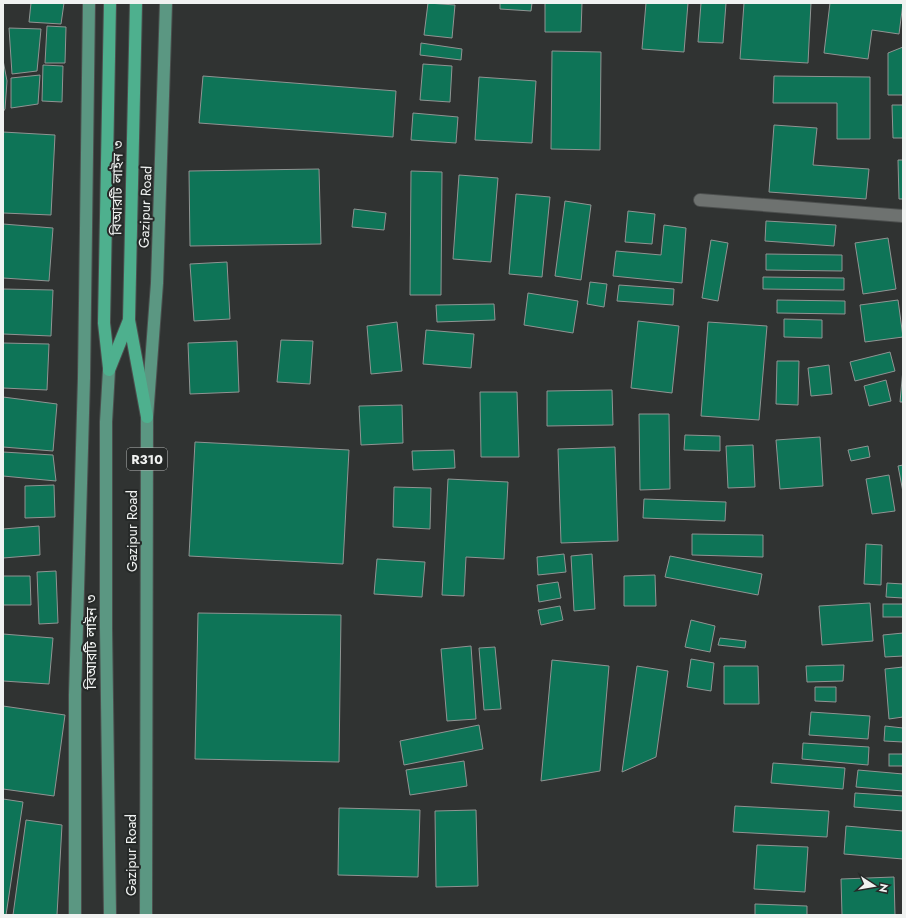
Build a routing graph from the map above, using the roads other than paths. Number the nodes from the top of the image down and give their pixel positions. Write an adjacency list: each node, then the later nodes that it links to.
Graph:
1 (89, 3): 10 (main road)
2 (110, 3): 8 (highway, বিআরটি লাইন ৩)
3 (136, 3): 7 (highway, বিআরটি লাইন ৩)
4 (166, 3): 9 (main road, Gazipur Road / R310)
5 (700, 200): 6 (street)
6 (903, 216)
7 (129, 320): 8 (highway, বিআরটি লাইন ৩); 9 (highway)
8 (109, 370): 11 (main road, বিআরটি লাইন ৩)
9 (147, 417): 12 (main road, Gazipur Road / R310)
10 (75, 915)
11 (110, 915)
12 (146, 915)

